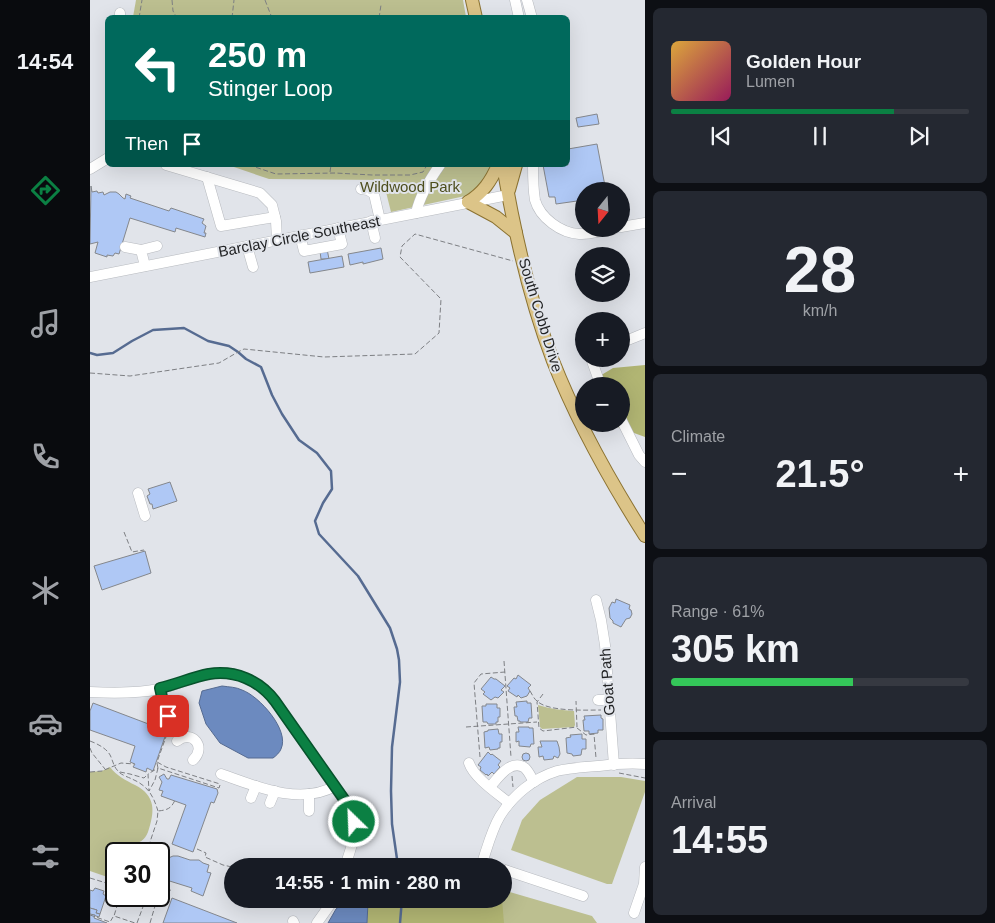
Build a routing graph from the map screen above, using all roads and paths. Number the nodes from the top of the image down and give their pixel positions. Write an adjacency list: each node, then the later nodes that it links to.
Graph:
1 (142, 0): 9 (path)
2 (172, 0): 10 (path)
3 (234, 0): 11 (path)
4 (265, 0): 12 (path)
5 (472, 0): 14 (main road)
6 (515, 0): 15 (street)
7 (527, 0): 16 (street)
8 (381, 5): 13 (path)
9 (140, 15)
10 (175, 15)
11 (232, 15)
12 (271, 15)
13 (379, 15)
14 (475, 15)
15 (518, 15)
16 (531, 15)
17 (105, 160): 27 (street)
18 (173, 167): 30 (street)
19 (254, 167): 28 (path)
20 (331, 167): 29 (path)
21 (426, 167): 29 (path)
22 (439, 167): 34 (street)
23 (497, 167): 33 (main road)
24 (503, 167): 32 (main road, South Cobb Drive)
25 (515, 167): 32 (main road)
26 (534, 167): 41 (street)
27 (90, 169)
28 (260, 169): 29 (path)
29 (330, 173)
30 (206, 177): 35 (street); 35 (street)
31 (361, 189): 36 (street)
32 (508, 195): 33 (street, Barclay Circle Southeast); 40 (main road, South Cobb Drive)
33 (468, 202): 34 (street, Barclay Circle Southeast); 40 (main road)
34 (416, 213): 36 (street, Barclay Circle Southeast)
35 (278, 219): 44 (street)
36 (375, 221): 39 (street, Barclay Circle Southeast); 43 (street)
37 (645, 223): 38 (street)
38 (630, 226)
39 (338, 228): 42 (street, Barclay Circle Southeast); 42 (street)
40 (516, 233): 49 (main road, South Cobb Drive)
41 (575, 233)
42 (300, 235): 44 (street, Barclay Circle Southeast)
43 (375, 238)
44 (277, 240): 46 (street, Barclay Circle Southeast)
45 (157, 246): 48 (street)
46 (247, 246): 50 (street, Barclay Circle Southeast); 51 (street)
47 (125, 247): 48 (street)
48 (140, 250): 50 (street)
49 (523, 264): 55 (path); 61 (main road, South Cobb Drive)
50 (145, 266): 52 (street, Barclay Circle Southeast)
51 (253, 267)
52 (90, 277)
53 (645, 333): 54 (street)
54 (630, 339)
55 (90, 373)
56 (628, 432): 57 (street)
57 (645, 462)
58 (138, 493): 59 (street)
59 (145, 516)
60 (124, 532): 63 (path)
61 (645, 536)
62 (144, 550): 63 (path)
63 (132, 552): 64 (path)
64 (132, 555)
65 (596, 600): 74 (street, Goat Path)
66 (504, 661): 67 (path)
67 (505, 672): 77 (path); 78 (path)
68 (160, 688): 70 (street); 85 (street); 102 (street)
69 (530, 691): 73 (path)
70 (90, 692)
71 (543, 694): 73 (path)
72 (576, 701): 75 (path)
73 (537, 702): 75 (path); 76 (path)
74 (605, 703): 75 (path); 91 (street, Goat Path)
75 (576, 710): 80 (path)
76 (539, 722): 77 (path); 80 (path)
77 (508, 724): 78 (path); 92 (path)
78 (477, 726): 79 (path); 84 (path)
79 (466, 727)
80 (576, 727): 93 (path)
81 (168, 729): 86 (path)
82 (90, 740): 90 (path)
83 (90, 748): 95 (path)
84 (480, 757)
85 (193, 760)
86 (158, 762): 94 (path); 94 (path)
87 (469, 763): 103 (street)
88 (134, 764): 90 (path)
89 (645, 764): 91 (street)
90 (114, 765): 95 (path); 97 (path)
91 (614, 765): 93 (street)
92 (511, 766): 100 (street); 103 (street); 109 (path)
93 (596, 766): 100 (street)
94 (158, 768): 98 (path); 104 (path)
95 (105, 769): 96 (path)
96 (90, 772)
97 (119, 772): 98 (path); 104 (path)
98 (148, 774): 104 (path)
99 (221, 774): 101 (street)
100 (534, 782): 109 (street)
101 (256, 786): 105 (street); 107 (street)
102 (335, 786): 106 (street); 115 (street)
103 (490, 787): 109 (street)
104 (149, 791): 111 (path)
105 (275, 791): 106 (street); 110 (street)
106 (309, 794): 112 (street)
107 (251, 798)
108 (175, 800): 111 (path)
109 (513, 800): 116 (street)
110 (270, 803)
111 (158, 811): 113 (path)
112 (309, 812)
113 (150, 842)
114 (197, 849): 117 (path)
115 (347, 858)
116 (484, 858)
117 (224, 865)
118 (645, 867): 127 (street)
119 (512, 872): 122 (street)
120 (90, 878): 121 (path)
121 (105, 883)
122 (583, 896)
123 (117, 907): 129 (path)
124 (142, 907): 130 (path)
125 (155, 907): 131 (path)
126 (328, 908): 132 (street)
127 (634, 914)
128 (90, 916): 129 (path)
129 (114, 916): 130 (path)
130 (136, 923)
131 (150, 923)
132 (317, 923)

